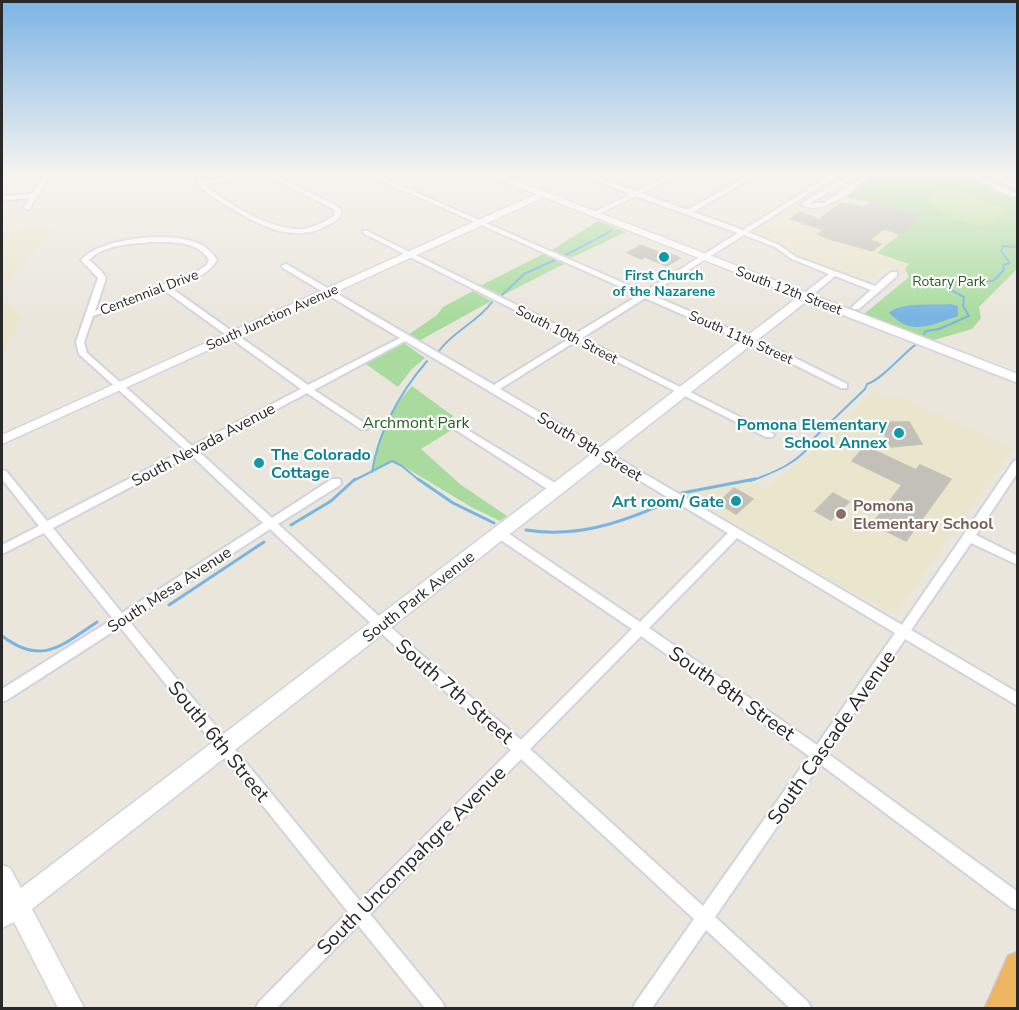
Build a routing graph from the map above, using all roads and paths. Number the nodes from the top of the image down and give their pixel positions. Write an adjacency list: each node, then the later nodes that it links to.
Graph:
1 (264, 222): 2 (street)
2 (327, 222)
3 (615, 222): 10 (street, South 12th Street)
4 (715, 222): 8 (street)
5 (758, 222): 8 (street)
6 (480, 223): 9 (street, South Junction Avenue); 17 (street, South 11th Street)
7 (365, 232): 9 (street, South 10th Street)
8 (742, 232): 10 (street); 12 (street)
9 (410, 255): 16 (street, South Junction Avenue); 23 (street, South 10th Street)
10 (704, 257): 17 (street); 18 (street, South 12th Street)
11 (286, 266): 16 (street, South 9th Street)
12 (834, 274): 15 (street); 18 (street, South Park Avenue)
13 (894, 274): 15 (street)
14 (166, 288): 20 (street, Centennial Drive); 20 (street, Centennial Drive); 21 (street)
15 (876, 289): 19 (street)
16 (327, 292): 21 (street, South Junction Avenue); 22 (street, South 9th Street)
17 (646, 295): 23 (street); 24 (street, South 11th Street)
18 (806, 296): 24 (street, South Park Avenue); 25 (street, South 12th Street)
19 (856, 306)
20 (89, 315): 26 (street, South 7th Street)
21 (232, 336): 26 (street, South Junction Avenue); 28 (street)
22 (405, 338): 28 (street, South Nevada Avenue); 29 (street, South 9th Street)
23 (574, 338): 29 (street); 30 (street, South 10th Street)
24 (748, 341): 27 (street, South 11th Street); 30 (street, South Park Avenue)
25 (1017, 379)
26 (120, 386): 34 (street, South Junction Avenue); 35 (street, South 7th Street)
27 (844, 386)
28 (306, 389): 32 (street); 35 (street, South Nevada Avenue)
29 (494, 389): 36 (street, South 9th Street)
30 (682, 392): 33 (street, South 10th Street); 36 (street, South Park Avenue)
31 (456, 426): 40 (street)
32 (364, 427)
33 (769, 435)
34 (2, 440)
35 (191, 450): 41 (street, South 7th Street); 42 (street, South Nevada Avenue)
36 (602, 454): 40 (street, South Park Avenue); 44 (street, South 9th Street)
37 (1017, 463): 45 (street, South Cascade Avenue)
38 (2, 473): 42 (street, South 6th Street)
39 (336, 482): 41 (street, South Mesa Avenue)
40 (556, 489): 43 (street, South Park Avenue)
41 (270, 524): 48 (street, South Mesa Avenue); 49 (street, South 7th Street)
42 (45, 527): 46 (street, South Nevada Avenue); 48 (street, South 6th Street)
43 (499, 533): 49 (street, South Park Avenue); 50 (street, South 8th Street)
44 (735, 533): 50 (street, South Uncompahgre Avenue); 51 (street, South 9th Street)
45 (969, 537): 47 (street); 51 (street, South Cascade Avenue)
46 (2, 550)
47 (1017, 561)
48 (122, 620): 52 (street, South Mesa Avenue); 54 (street, South 6th Street)
49 (381, 625): 54 (street, South Park Avenue); 55 (street, South 7th Street)
50 (641, 628): 55 (street, South Uncompahgre Avenue); 56 (street, South 8th Street)
51 (903, 633): 53 (street, South 9th Street); 56 (street, South Cascade Avenue)
52 (2, 696)
53 (1017, 700)
54 (223, 746): 59 (street, South Park Avenue); 60 (street, South 6th Street)
55 (521, 749): 60 (street, South Uncompahgre Avenue); 61 (street, South 7th Street)
56 (819, 755): 58 (street, South 8th Street); 61 (street, South Cascade Avenue)
57 (2, 876): 59 (street)
58 (1017, 902)
59 (9, 911): 63 (street)
60 (359, 914): 64 (street, South Uncompahgre Avenue); 65 (street, South 6th Street)
61 (705, 918): 66 (street, South Cascade Avenue); 67 (street, South 7th Street)
62 (1017, 966): 68 (highway)
63 (71, 1008)
64 (265, 1008)
65 (436, 1008)
66 (642, 1008)
67 (802, 1008)
68 (1000, 1008)

